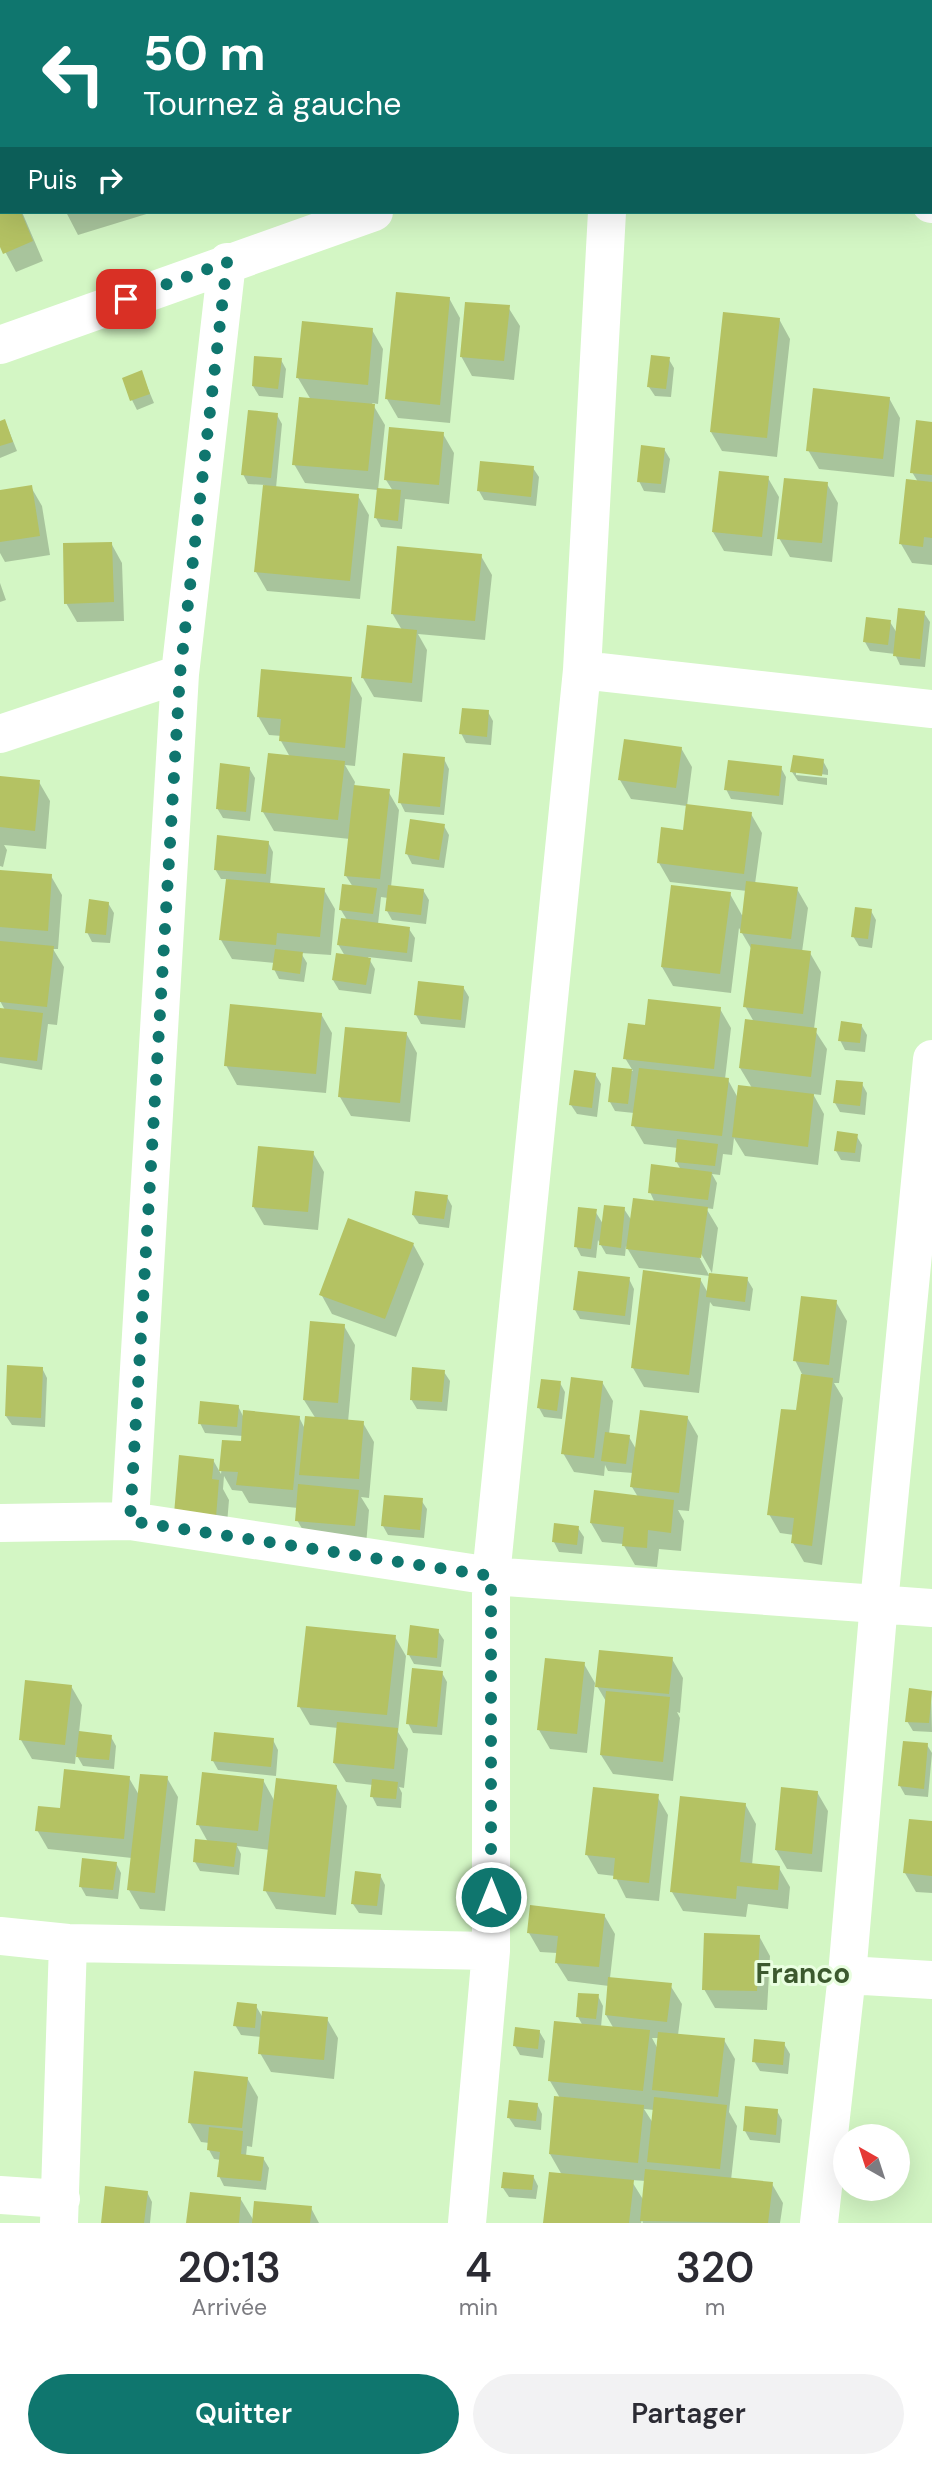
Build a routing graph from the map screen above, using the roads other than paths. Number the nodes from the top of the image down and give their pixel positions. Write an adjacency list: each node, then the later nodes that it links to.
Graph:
1 (368, 214): 3 (street)
2 (607, 214): 5 (street)
3 (227, 262): 4 (street); 6 (street)
4 (0, 345)
5 (582, 670): 7 (street); 12 (street)
6 (180, 674): 8 (street); 10 (street)
7 (932, 709)
8 (0, 734)
9 (932, 1059): 13 (street)
10 (130, 1521): 11 (street); 12 (street)
11 (0, 1523)
12 (491, 1576): 13 (street); 17 (street)
13 (879, 1603): 14 (street); 18 (street)
14 (932, 1608)
15 (0, 1936): 16 (street)
16 (68, 1943): 17 (street); 21 (street)
17 (491, 1951): 22 (street)
18 (847, 1975): 19 (street); 23 (street)
19 (932, 1980)
20 (0, 2195): 21 (street)
21 (60, 2211)
22 (467, 2223)
23 (819, 2223)

